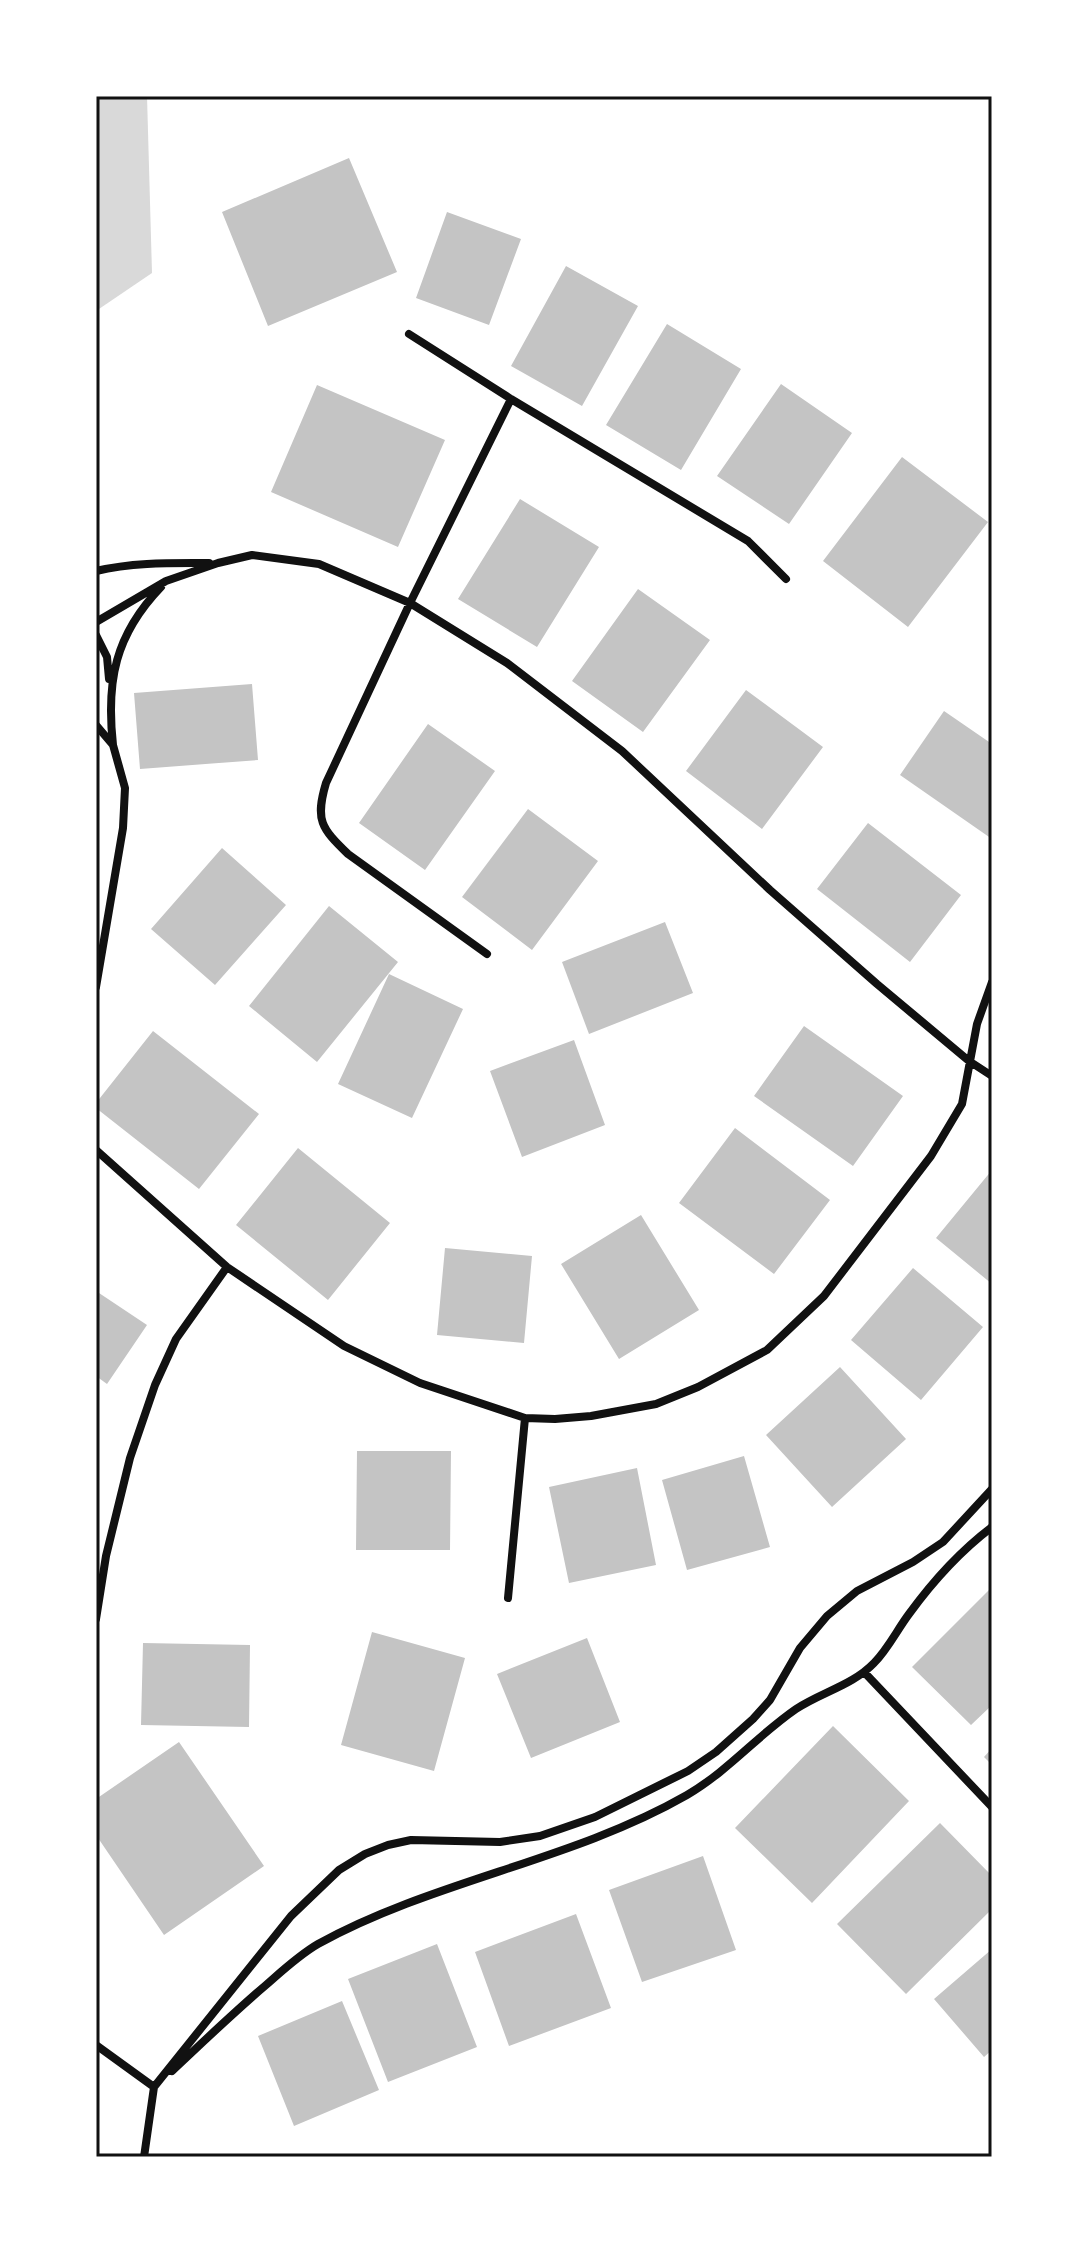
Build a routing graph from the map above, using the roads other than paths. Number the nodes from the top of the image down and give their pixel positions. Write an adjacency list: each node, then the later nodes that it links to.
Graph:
1 (409, 334): 2 (street)
2 (511, 399): 5 (street); 7 (street)
3 (218, 563): 4 (street); 6 (street); 7 (street)
4 (96, 571)
5 (786, 579)
6 (166, 581): 8 (street); 10 (street)
7 (410, 603): 13 (street); 16 (street)
8 (96, 622)
9 (96, 635): 10 (street)
10 (111, 688): 12 (street)
11 (96, 725): 12 (street)
12 (113, 745): 15 (street)
13 (487, 954)
14 (992, 982): 16 (street)
15 (96, 987)
16 (969, 1061): 17 (street); 20 (street)
17 (992, 1076)
18 (96, 1150): 19 (street)
19 (227, 1267): 20 (street); 24 (street)
20 (525, 1418): 23 (street)
21 (992, 1489): 28 (street)
22 (992, 1527): 25 (street)
23 (508, 1598)
24 (96, 1619)
25 (864, 1672): 26 (street); 28 (street)
26 (992, 1807)
27 (96, 2045): 28 (street)
28 (154, 2087): 29 (street)
29 (144, 2157)

